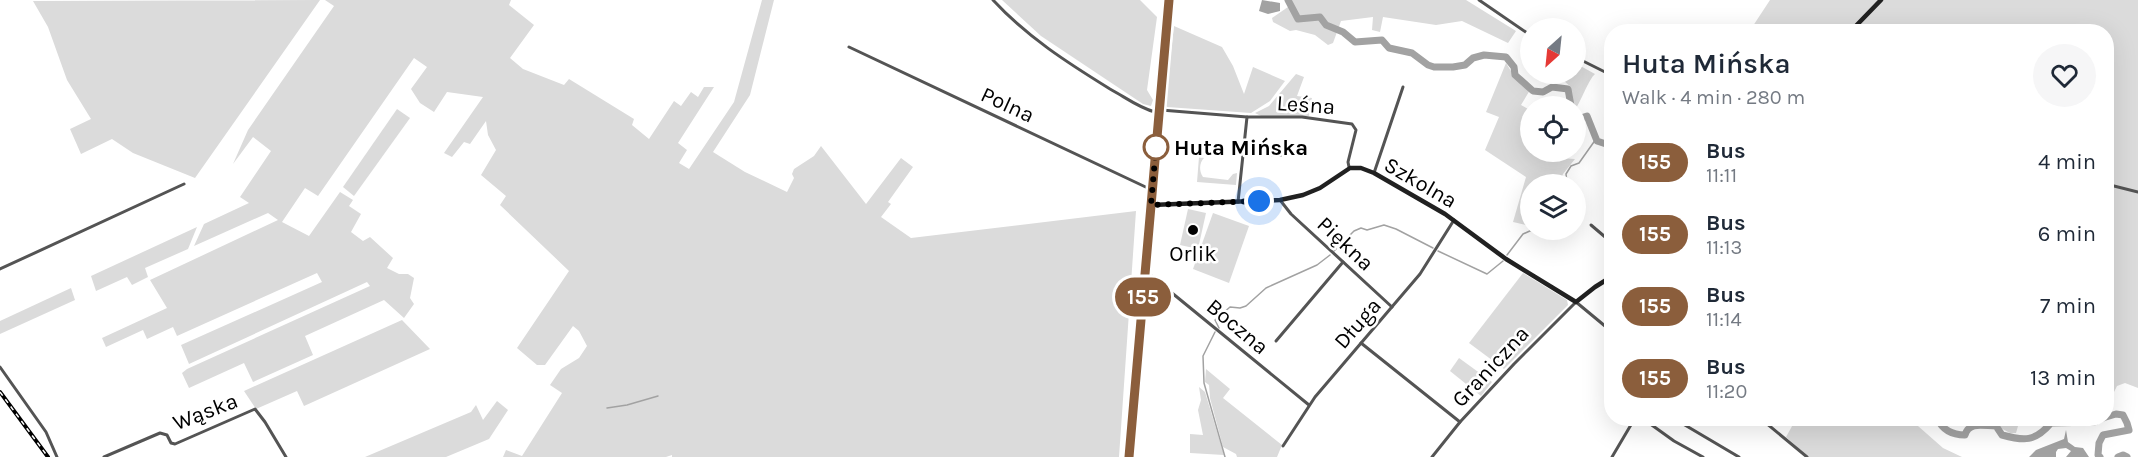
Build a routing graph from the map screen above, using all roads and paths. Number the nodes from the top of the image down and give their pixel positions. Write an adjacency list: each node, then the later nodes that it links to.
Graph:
1 (993, 0): 11 (street)
2 (1169, 0): 11 (street)
3 (1479, 0): 6 (street)
4 (1881, 0): 5 (street)
5 (1858, 24)
6 (1520, 28)
7 (849, 47): 19 (street, Polna)
8 (1586, 62): 9 (street)
9 (1604, 72)
10 (1403, 87): 16 (street)
11 (1158, 111): 12 (street); 19 (street)
12 (1247, 117): 13 (street); 15 (street, Leśna)
13 (1244, 153): 14 (street); 21 (street)
14 (1281, 154)
15 (1350, 168): 16 (street, Szkolna); 22 (street, Szkolna)
16 (1374, 173): 24 (street, Szkolna)
17 (184, 184): 28 (street)
18 (2114, 186): 20 (street)
19 (1152, 190): 23 (street)
20 (2138, 192)
21 (1238, 201): 22 (street, Szkolna); 23 (street, Szkolna)
22 (1280, 201): 27 (street, Piękna)
23 (1151, 205): 29 (street)
24 (1454, 220): 31 (street, Szkolna); 32 (street, Długa)
25 (1591, 225): 26 (street)
26 (1604, 236)
27 (1343, 262): 32 (street, Piękna); 34 (street)
28 (0, 269)
29 (1145, 274): 37 (street, Boczna); 47 (street)
30 (1604, 281): 31 (street)
31 (1576, 302): 33 (street, Szkolna); 38 (street, Graniczna)
32 (1392, 307): 35 (street, Długa)
33 (1604, 325)
34 (1276, 341)
35 (1361, 343): 37 (street, Długa); 38 (street)
36 (0, 367): 44 (street)
37 (1309, 405): 43 (street, Długa)
38 (1460, 422): 48 (street, Graniczna)
39 (1630, 426): 49 (street)
40 (1653, 426): 50 (street)
41 (1687, 426): 51 (street)
42 (1770, 426): 52 (street)
43 (1283, 446)
44 (57, 457)
45 (104, 457): 46 (street, Wąska)
46 (286, 457)
47 (1129, 457)
48 (1432, 457)
49 (1612, 457)
50 (1703, 457)
51 (1739, 457)
52 (1807, 457)

